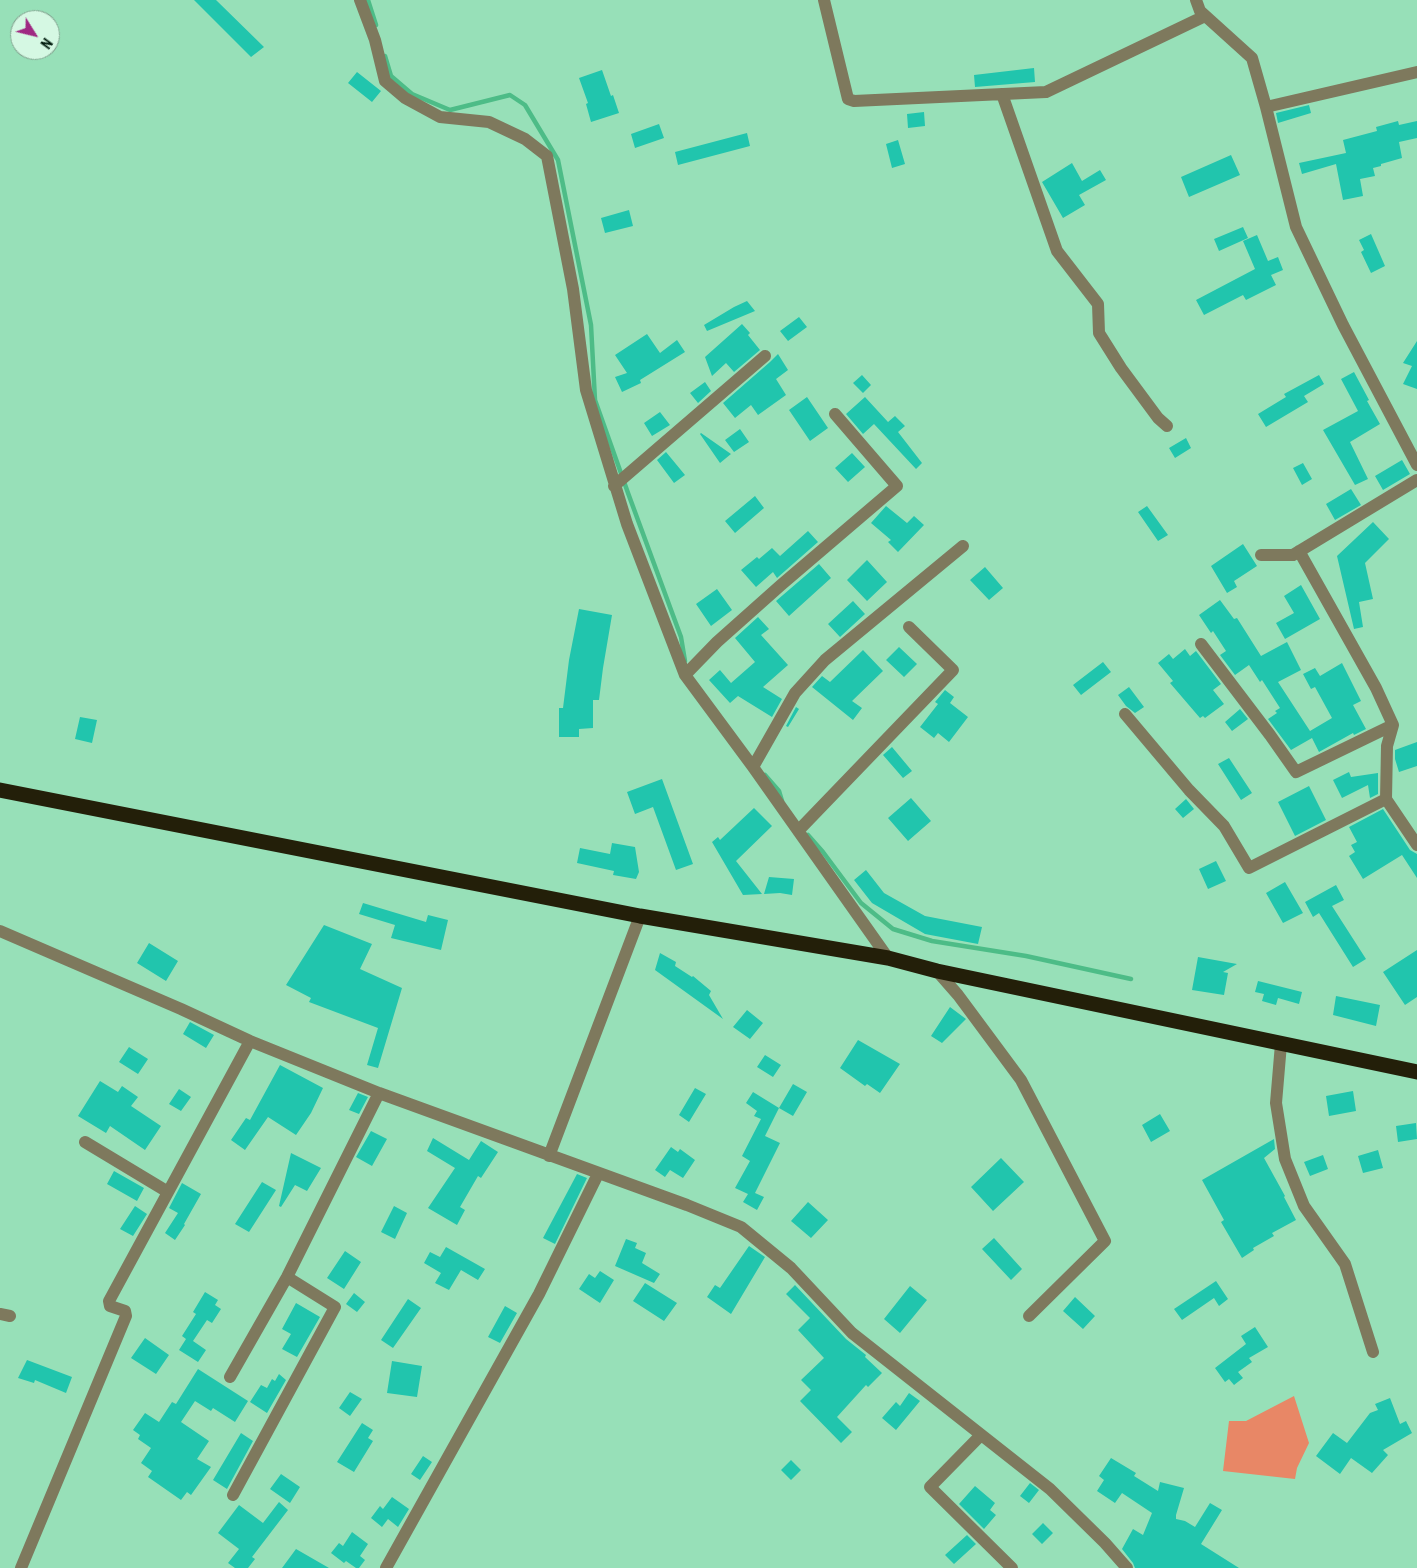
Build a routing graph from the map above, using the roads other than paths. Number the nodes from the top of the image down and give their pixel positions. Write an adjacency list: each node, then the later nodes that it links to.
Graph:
1 (360, 0): 13 (street)
2 (824, 0): 6 (street)
3 (1196, 0): 4 (street)
4 (1205, 16): 6 (street); 7 (street)
5 (1417, 72): 7 (street)
6 (1002, 94): 10 (street)
7 (1266, 107): 11 (street)
8 (765, 356): 13 (street)
9 (835, 414): 19 (street)
10 (1167, 426)
11 (1417, 465)
12 (1417, 480): 15 (street)
13 (614, 486): 19 (street)
14 (963, 546): 22 (street)
15 (1299, 551): 16 (street); 21 (street)
16 (1261, 555)
17 (909, 627): 25 (street)
18 (1201, 644): 21 (street)
19 (685, 675): 22 (street)
20 (1125, 714): 24 (street)
21 (1393, 725): 24 (street)
22 (753, 767): 25 (street)
23 (0, 790): 27 (highway)
24 (1386, 799): 26 (street)
25 (798, 832): 29 (street)
26 (1417, 845)
27 (640, 916): 29 (highway); 36 (street)
28 (0, 931): 31 (street)
29 (888, 958): 30 (highway)
30 (937, 971): 32 (highway); 40 (street)
31 (250, 1041): 34 (street); 38 (street)
32 (1280, 1044): 33 (highway); 41 (street)
33 (1417, 1072)
34 (379, 1093): 36 (street); 39 (street)
35 (85, 1142): 38 (street)
36 (548, 1156): 37 (street)
37 (598, 1174): 43 (street); 46 (street)
38 (168, 1192): 45 (street)
39 (287, 1276): 42 (street); 44 (street)
40 (1029, 1316)
41 (1373, 1352)
42 (230, 1377)
43 (982, 1435): 47 (street); 48 (street)
44 (233, 1495)
45 (21, 1568)
46 (386, 1568)
47 (1012, 1568)
48 (1127, 1568)

